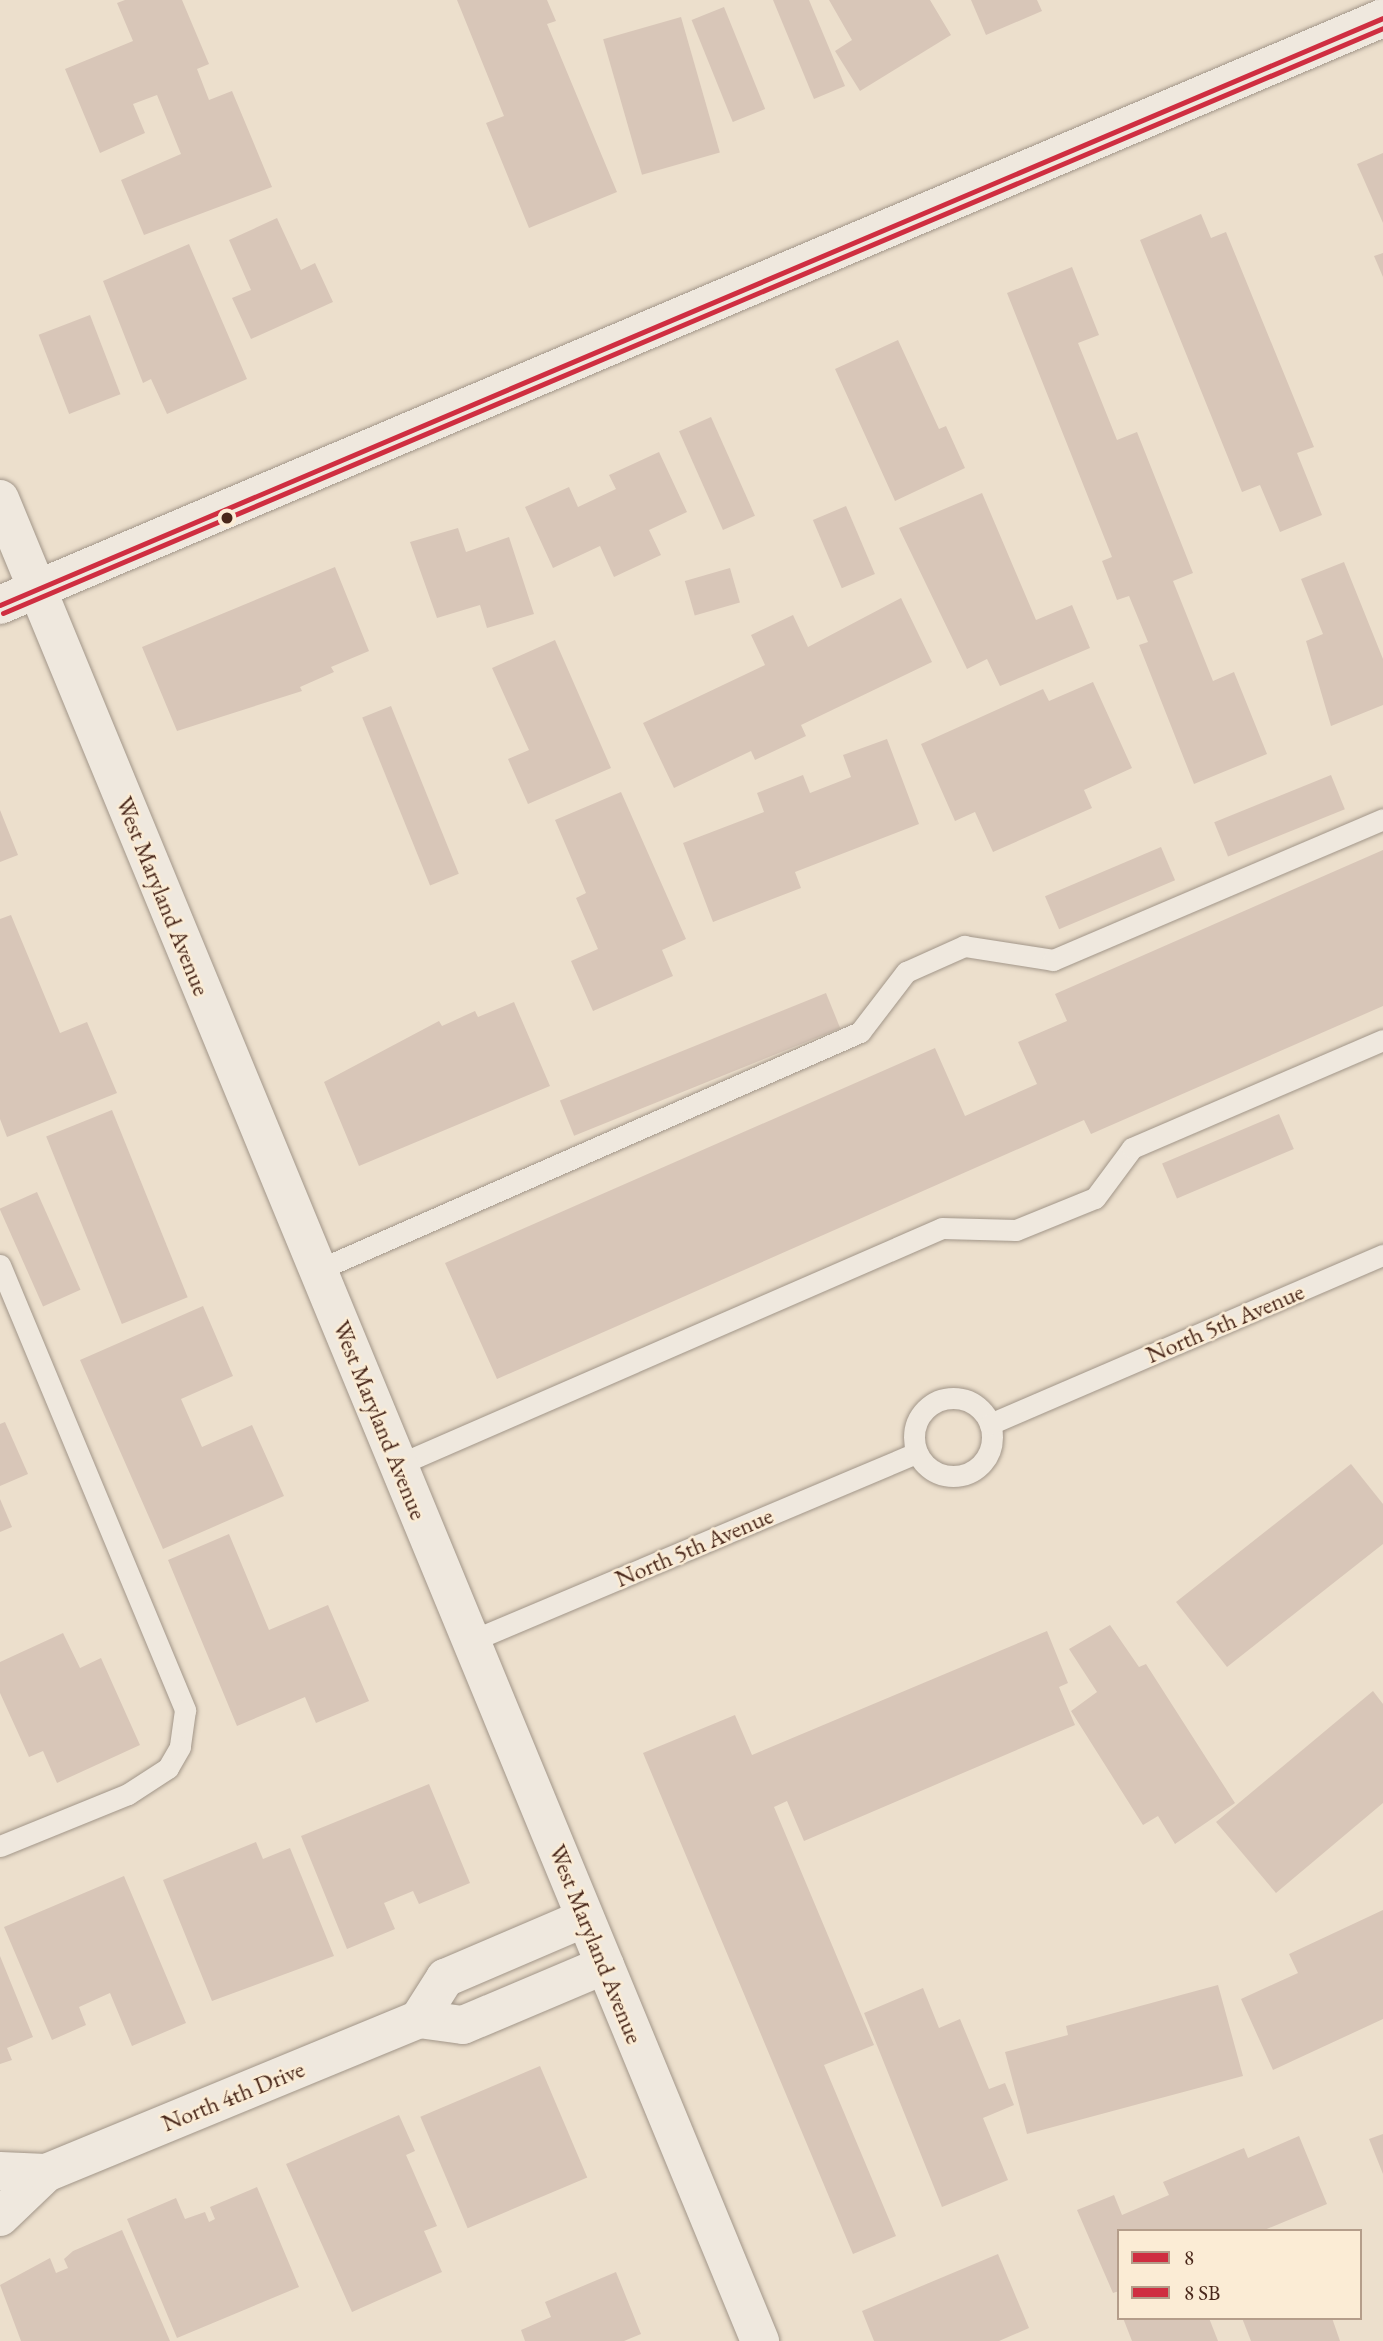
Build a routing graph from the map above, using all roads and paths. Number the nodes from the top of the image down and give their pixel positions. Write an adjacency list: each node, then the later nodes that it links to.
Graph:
1 (1383, 18): 3 (street)
2 (0, 499): 3 (street, West Maryland Avenue)
3 (37, 590): 4 (street); 9 (street, West Maryland Avenue)
4 (0, 605)
5 (1383, 818): 9 (lane)
6 (1383, 1040): 12 (lane)
7 (1383, 1255): 10 (lane, North 5th Avenue)
8 (0, 1265): 14 (lane)
9 (318, 1270): 12 (street, West Maryland Avenue)
10 (990, 1424): 11 (lane); 11 (lane)
11 (917, 1453): 13 (lane, North 5th Avenue)
12 (398, 1465): 13 (street, West Maryland Avenue)
13 (471, 1642): 15 (street, West Maryland Avenue)
14 (0, 1846)
15 (585, 1918): 16 (street, West Maryland Avenue); 17 (street)
16 (604, 1965): 17 (street); 21 (street, West Maryland Avenue)
17 (419, 2019): 19 (street, North 4th Drive)
18 (0, 2171): 19 (street, North 4th Drive)
19 (46, 2173): 20 (street, North 4th Drive)
20 (0, 2217)
21 (760, 2341)

